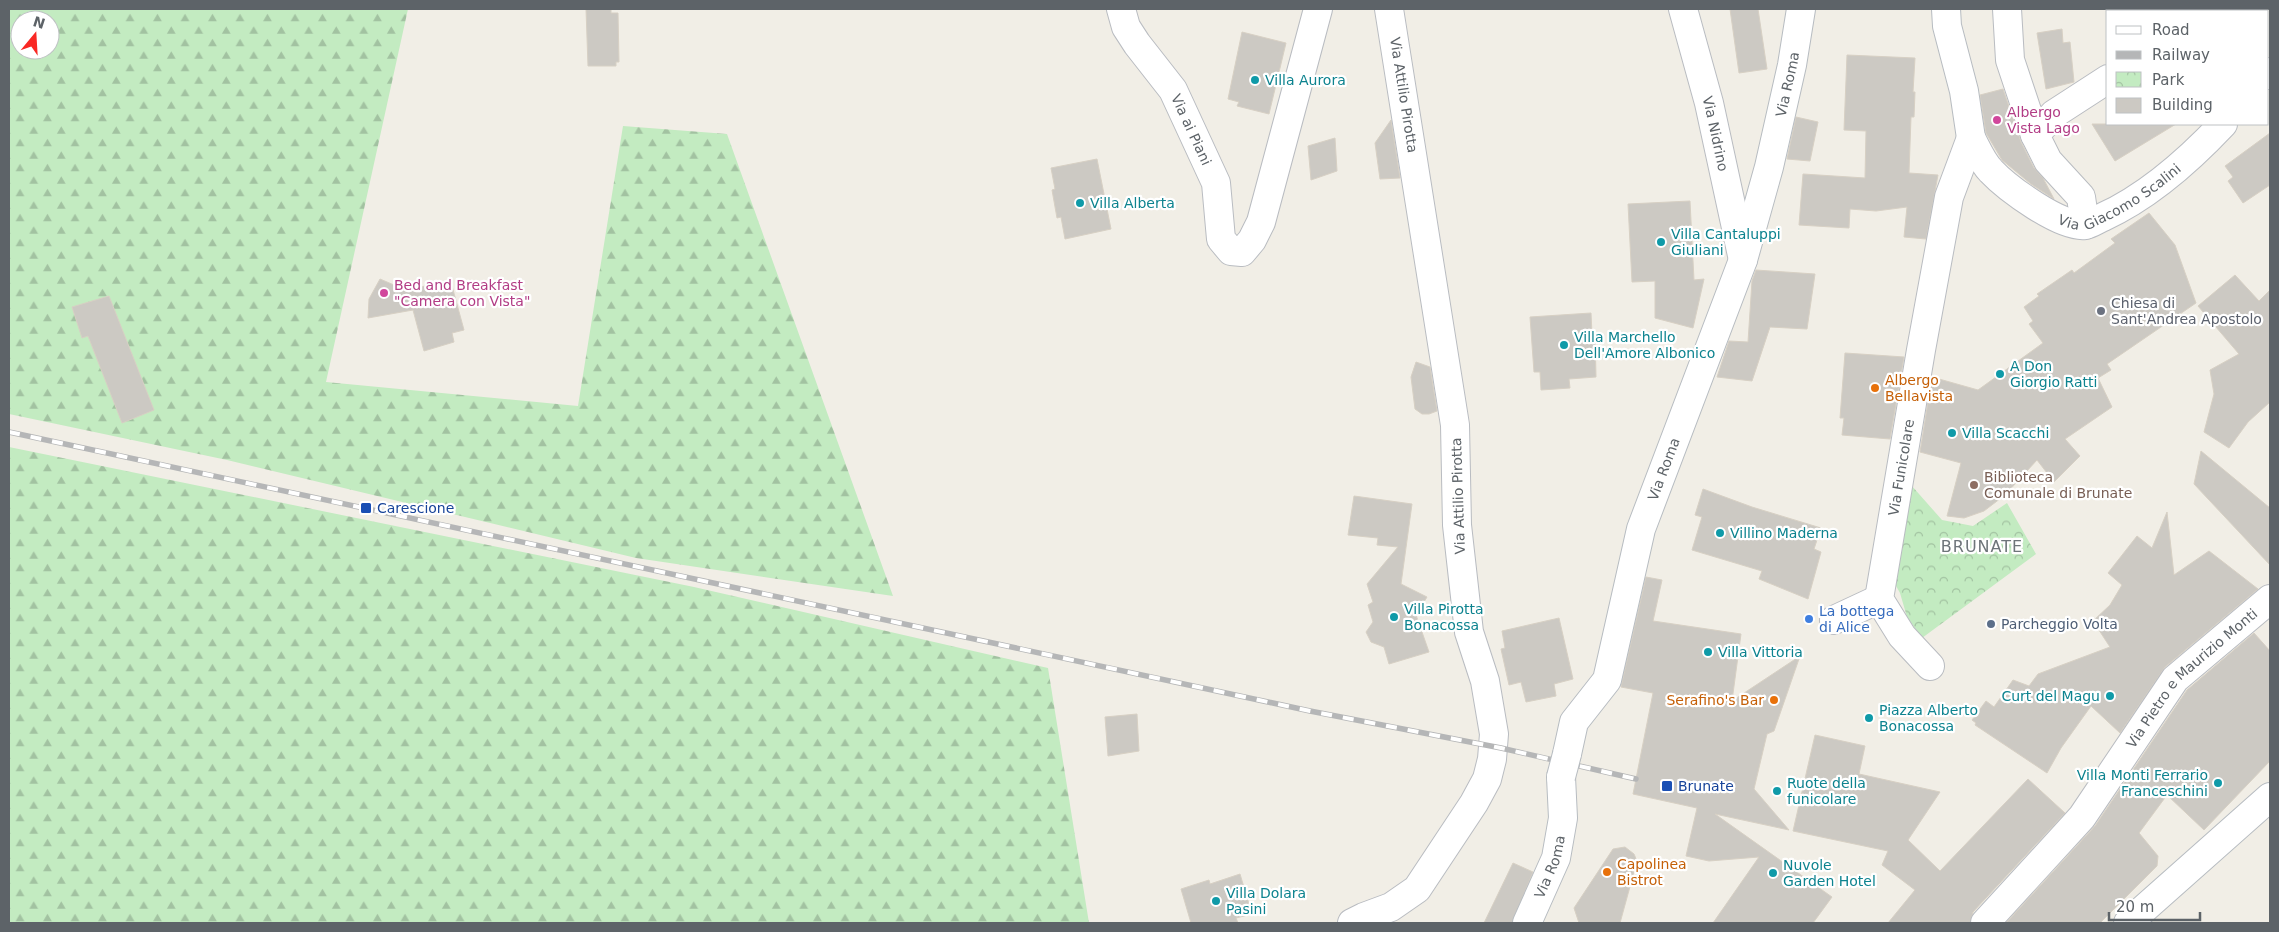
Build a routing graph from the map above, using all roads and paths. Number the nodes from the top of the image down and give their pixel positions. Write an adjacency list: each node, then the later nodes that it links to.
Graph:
1 (1121, 9): 2 (street, Via ai Piani)
2 (1318, 9)
3 (1389, 9): 20 (street, Via Attilio Pirotta)
4 (1683, 9): 13 (street, Via Nidrino)
5 (1801, 9): 13 (street, Via Roma)
6 (1946, 9): 11 (street)
7 (2007, 9): 10 (street)
8 (2106, 80): 10 (street)
9 (2222, 125): 12 (street, Via Giacomo Scalini)
10 (2035, 135): 12 (street)
11 (1971, 138): 12 (street, Via Giacomo Scalini); 14 (street, Via Funicolare)
12 (2085, 225)
13 (1743, 260): 21 (street, Via Roma)
14 (1879, 599): 16 (street); 17 (street)
15 (2270, 599): 22 (street, Via Pietro e Maurizio Monti)
16 (1834, 620)
17 (1930, 666)
18 (2270, 797): 19 (street)
19 (2138, 920)
20 (1352, 923)
21 (1527, 923)
22 (1985, 923)

